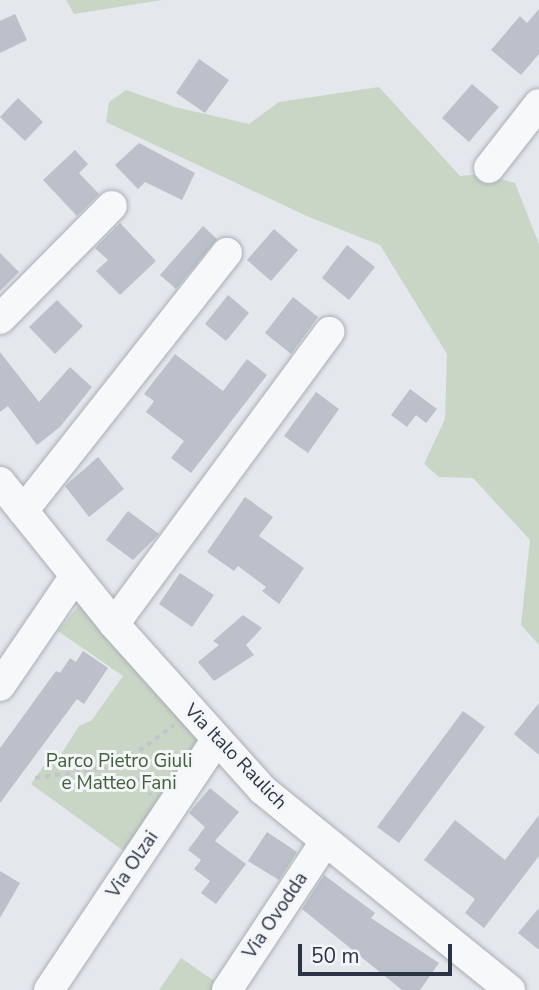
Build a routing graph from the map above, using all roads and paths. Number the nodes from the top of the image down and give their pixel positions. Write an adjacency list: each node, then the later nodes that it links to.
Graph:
1 (539, 104): 2 (street)
2 (489, 168)
3 (112, 206): 5 (street)
4 (227, 253): 8 (street)
5 (0, 319)
6 (329, 332): 10 (street)
7 (0, 482): 8 (street, Via Italo Raulich)
8 (23, 510): 9 (street, Via Italo Raulich)
9 (75, 576): 10 (street, Via Italo Raulich); 11 (street)
10 (114, 624): 12 (street, Via Italo Raulich)
11 (0, 686)
12 (191, 712): 13 (street, Via Italo Raulich); 14 (path)
13 (216, 741): 17 (street, Via Italo Raulich); 18 (street, Via Olzai)
14 (139, 751)
15 (106, 768): 16 (path)
16 (35, 778)
17 (325, 842): 19 (street, Via Ovodda); 20 (street, Via Italo Raulich)
18 (50, 990)
19 (227, 990)
20 (510, 990)

